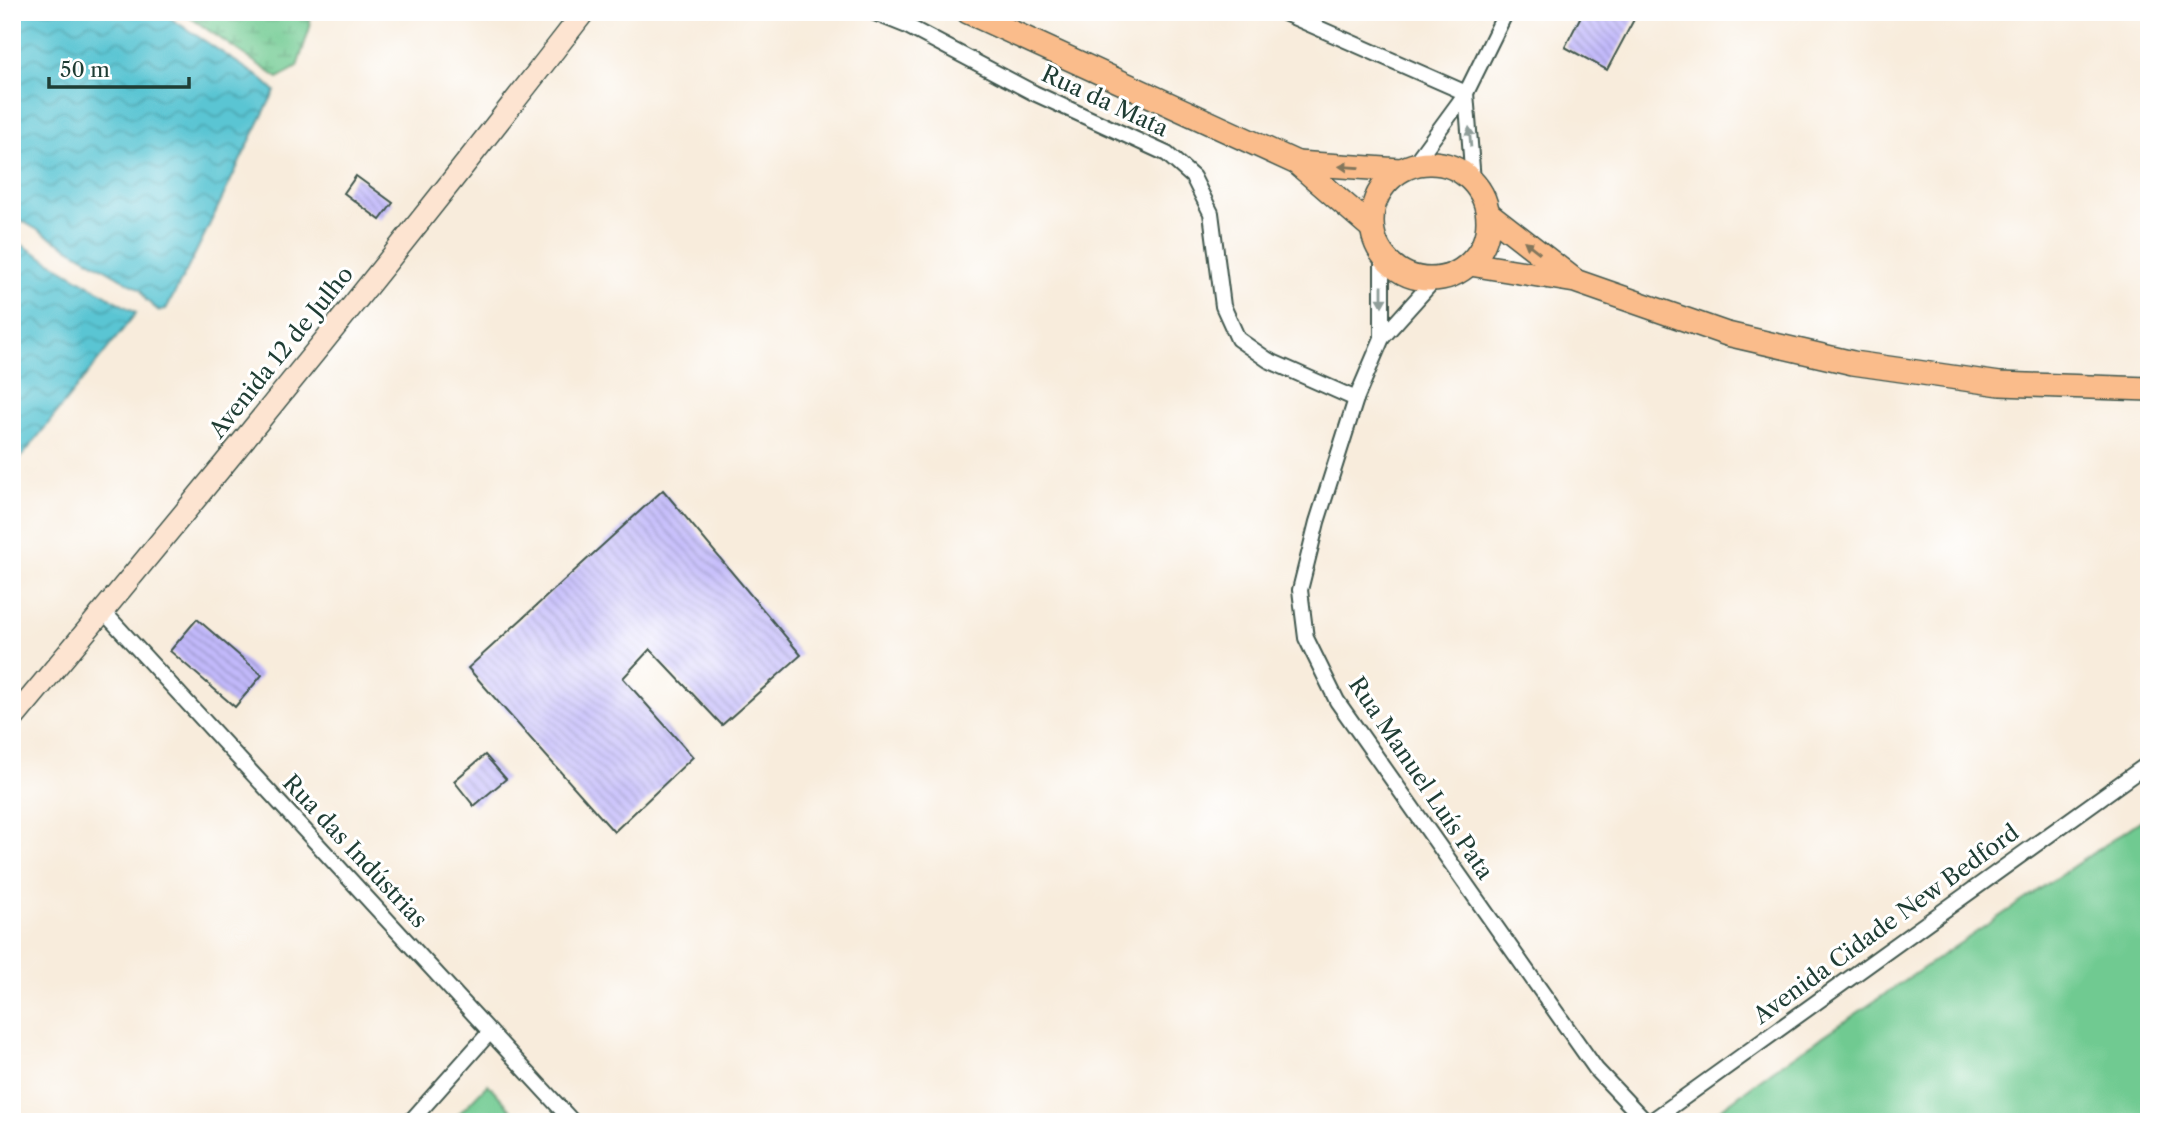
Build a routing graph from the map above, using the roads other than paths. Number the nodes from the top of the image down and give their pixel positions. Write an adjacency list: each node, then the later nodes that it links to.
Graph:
1 (584, 12): 19 (main road, Avenida 12 de Julho)
2 (872, 12): 18 (street, Rua da Mata)
3 (968, 12): 7 (main road)
4 (1282, 12): 6 (street)
5 (1506, 12): 6 (street)
6 (1466, 93): 8 (street); 9 (street, one-way to 6)
7 (1297, 163): 8 (main road, one-way to 7); 11 (main road)
8 (1407, 167): 9 (main road); 11 (main road)
9 (1473, 181): 10 (main road)
10 (1488, 213): 13 (main road); 15 (main road, one-way to 10)
11 (1372, 228): 12 (main road)
12 (1382, 254): 14 (main road); 16 (street, one-way to 16)
13 (1470, 264): 14 (main road); 15 (main road)
14 (1435, 279): 16 (street)
15 (1575, 281): 17 (main road)
16 (1382, 338): 18 (street, Rua Manuel Luís Pata)
17 (2147, 389)
18 (1356, 399): 25 (street, Rua Manuel Luís Pata)
19 (103, 611): 20 (main road, Avenida 12 de Julho); 22 (street, Rua das Indústrias)
20 (12, 720)
21 (2149, 764): 25 (street, Avenida Cidade New Bedford)
22 (490, 1032): 23 (street); 24 (street, Rua das Indústrias)
23 (410, 1122)
24 (573, 1122)
25 (1648, 1122)

